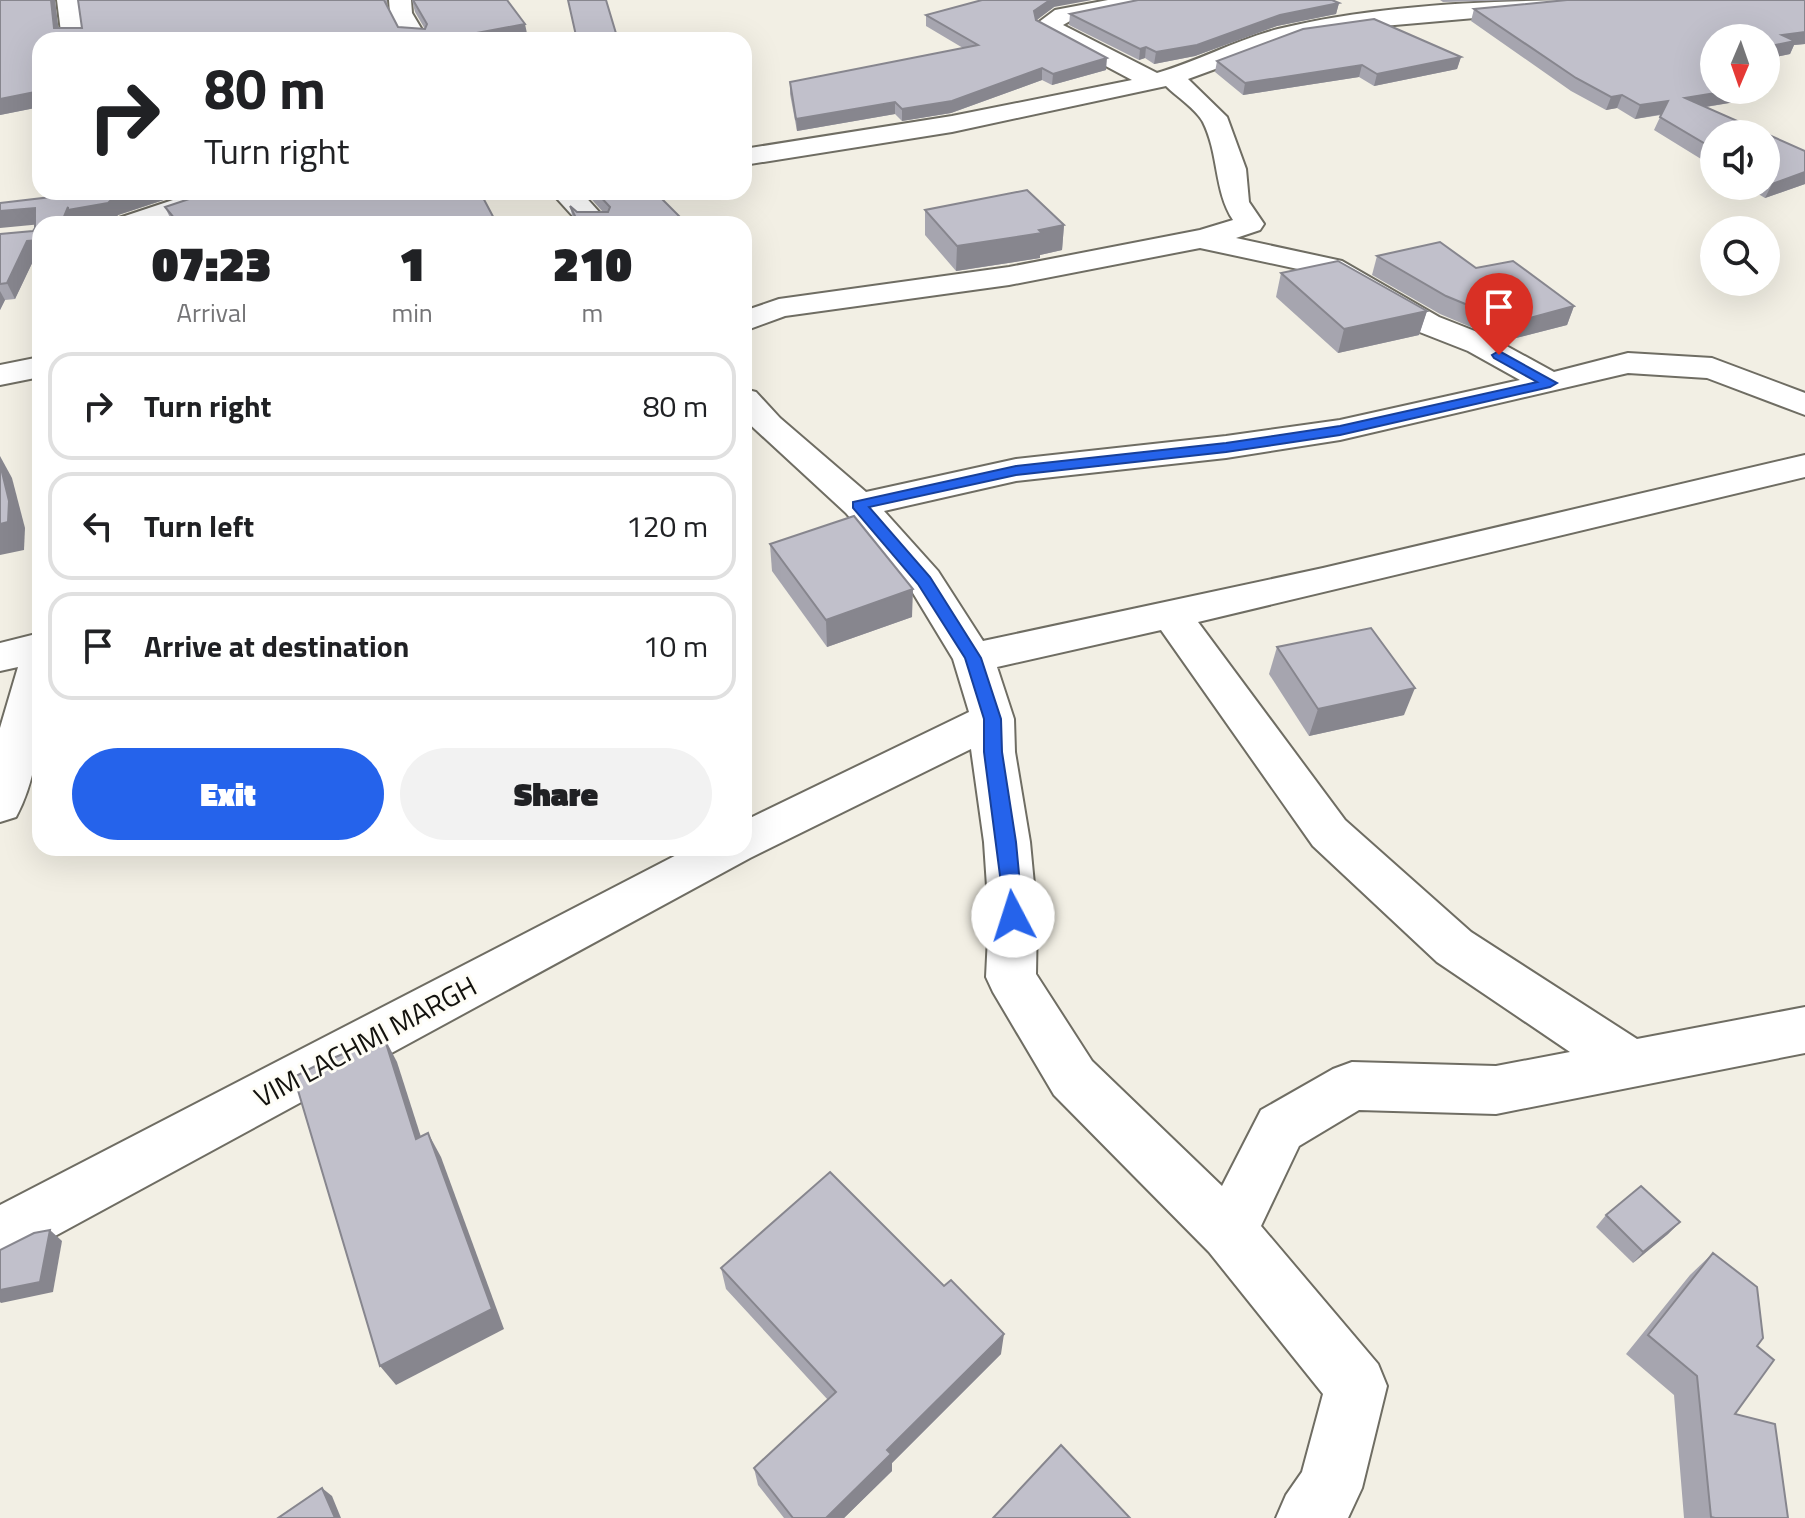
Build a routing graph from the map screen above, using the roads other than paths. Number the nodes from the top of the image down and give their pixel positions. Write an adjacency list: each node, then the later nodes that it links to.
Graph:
1 (68, 0): 5 (street)
2 (400, 0): 6 (street)
3 (1144, 0): 7 (street)
4 (1590, 0): 7 (street)
5 (73, 32)
6 (412, 32)
7 (1162, 79): 8 (street); 13 (street)
8 (752, 156)
9 (192, 200): 11 (street)
10 (573, 200): 12 (street)
11 (129, 216)
12 (588, 216)
13 (1250, 224): 14 (street); 15 (street)
14 (1200, 239): 15 (street); 16 (street)
15 (1331, 267): 19 (street)
16 (752, 319)
17 (32, 369): 18 (street)
18 (0, 375)
19 (1550, 383): 20 (street); 23 (street)
20 (1805, 405)
21 (752, 408): 23 (street)
22 (1805, 466): 24 (street)
23 (859, 505): 27 (street)
24 (1171, 614): 27 (street); 34 (street)
25 (32, 649): 26 (street)
26 (0, 657)
27 (973, 658): 29 (street)
28 (32, 691): 30 (street)
29 (993, 719): 31 (street); 35 (street)
30 (0, 805)
31 (752, 838)
32 (717, 856): 36 (street, VIM LACHMI MARGH)
33 (1805, 1030): 34 (street)
34 (1632, 1065): 35 (street)
35 (1229, 1232): 37 (street)
36 (0, 1235)
37 (1309, 1518)

